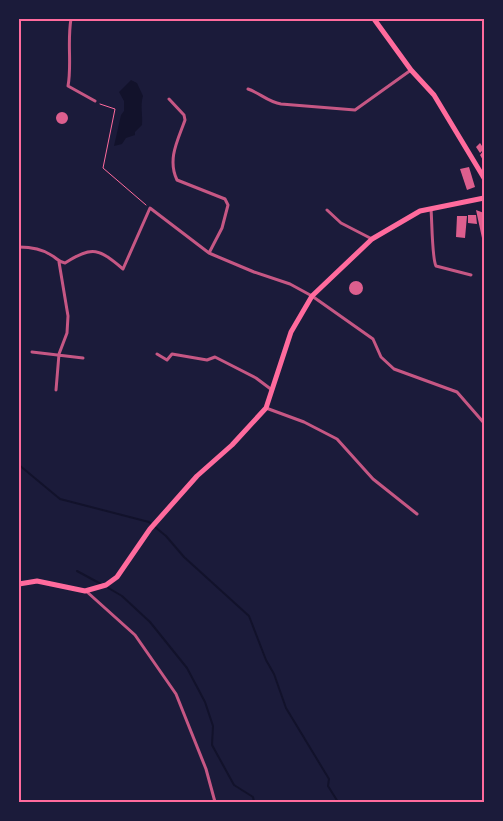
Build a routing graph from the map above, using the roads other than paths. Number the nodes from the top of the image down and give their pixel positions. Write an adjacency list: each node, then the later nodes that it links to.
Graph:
1 (71, 19): 6 (street)
2 (374, 19): 3 (main road)
3 (411, 70): 4 (street); 7 (main road)
4 (248, 89)
5 (169, 99): 13 (street)
6 (95, 101)
7 (484, 178)
8 (484, 198): 9 (main road)
9 (431, 209): 11 (main road); 15 (street)
10 (327, 210): 11 (street)
11 (372, 239): 16 (main road)
12 (19, 247): 14 (street)
13 (209, 253): 14 (street); 16 (street)
14 (58, 262): 18 (street)
15 (471, 274)
16 (312, 296): 22 (main road); 24 (street)
17 (32, 352): 18 (street)
18 (59, 354): 20 (street); 21 (street)
19 (157, 354): 22 (street)
20 (83, 358)
21 (56, 390)
22 (273, 390): 23 (main road)
23 (266, 408): 25 (street); 27 (main road)
24 (484, 423)
25 (417, 514)
26 (19, 584): 27 (main road)
27 (85, 591): 28 (street)
28 (215, 802)

